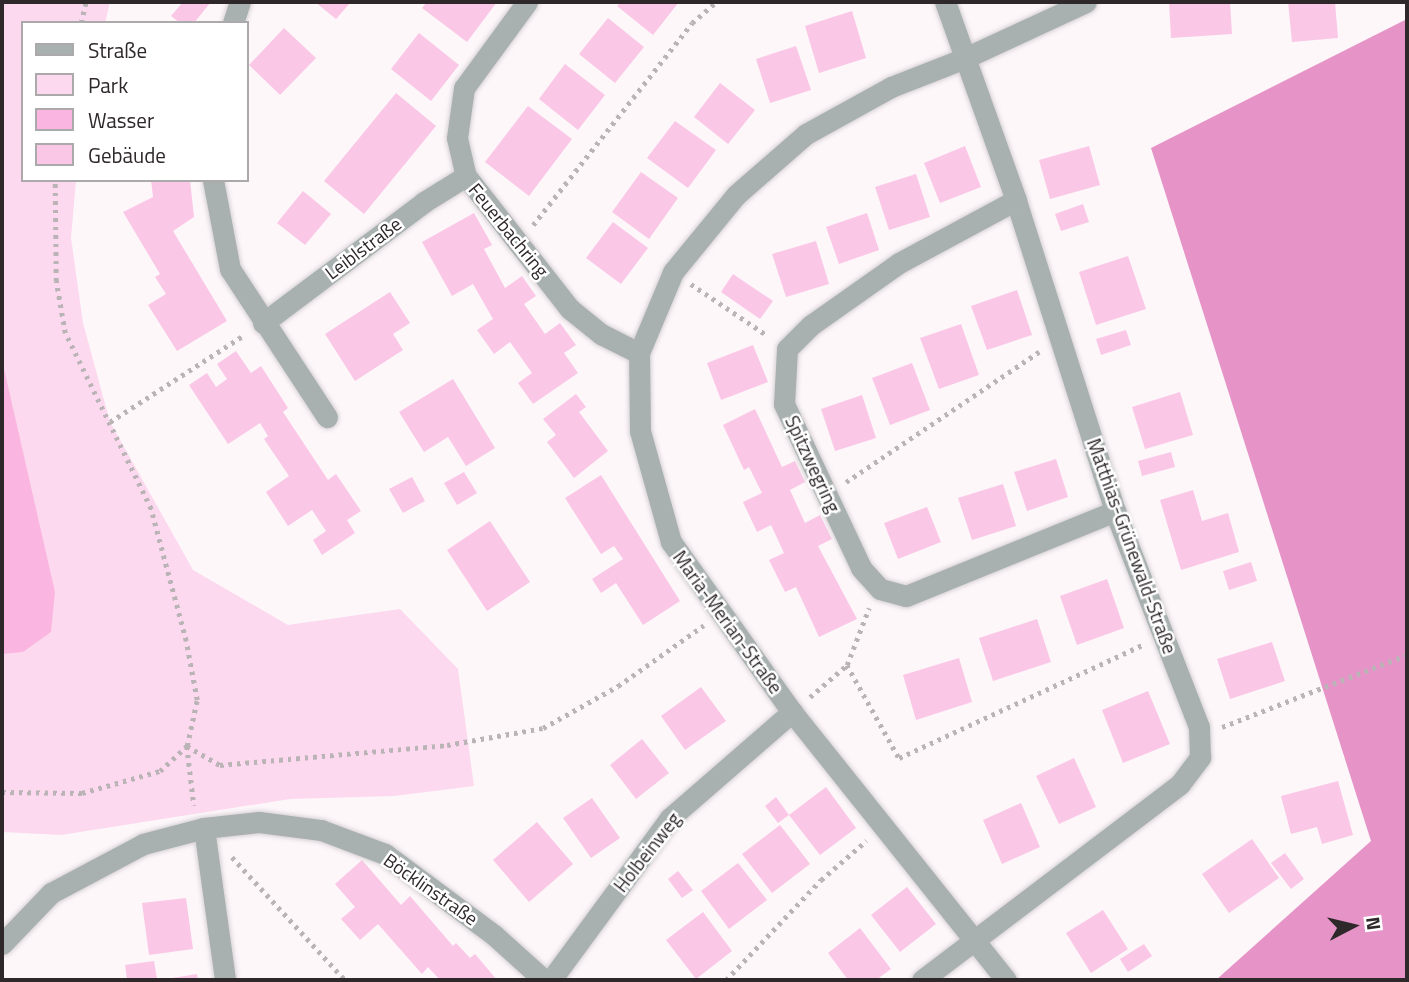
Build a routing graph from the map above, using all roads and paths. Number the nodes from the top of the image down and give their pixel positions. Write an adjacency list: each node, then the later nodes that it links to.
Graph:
1 (86, 2): 7 (path)
2 (240, 2): 8 (street)
3 (527, 2): 10 (street, Feuerbachring)
4 (716, 2): 14 (path)
5 (945, 2): 9 (street)
6 (1086, 2): 9 (street, Maria-Merian-Straße)
7 (81, 21)
8 (234, 21)
9 (965, 58): 13 (street, Matthias-Grünewald-Straße); 15 (street, Maria-Merian-Straße)
10 (466, 176): 14 (street, Feuerbachring); 16 (street, Leiblstraße)
11 (55, 182): 21 (path)
12 (213, 182): 16 (street)
13 (1016, 200): 17 (street, Matthias-Grünewald-Straße); 18 (street)
14 (520, 241): 19 (street, Feuerbachring)
15 (673, 272): 18 (path); 19 (street, Maria-Merian-Straße)
16 (263, 323): 20 (street); 21 (path)
17 (1060, 338): 22 (path); 23 (street, Matthias-Grünewald-Straße)
18 (787, 349): 22 (street, Spitzwegring)
19 (639, 354): 25 (street, Maria-Merian-Straße)
20 (327, 416)
21 (110, 422): 31 (path)
22 (827, 494): 24 (street, Spitzwegring)
23 (1115, 511): 24 (street); 26 (street, Matthias-Grünewald-Straße)
24 (880, 589): 28 (path)
25 (724, 611): 29 (street, Maria-Merian-Straße); 31 (path)
26 (1165, 634): 28 (path); 30 (street, Matthias-Grünewald-Straße)
27 (1407, 654): 30 (path)
28 (848, 665): 29 (path)
29 (792, 712): 33 (street, Maria-Merian-Straße); 40 (street, Holbeinweg)
30 (1200, 736): 35 (street)
31 (187, 746): 32 (path); 34 (path)
32 (2, 792)
33 (886, 825): 35 (street, Maria-Merian-Straße); 41 (path)
34 (204, 828): 36 (street, Böcklinstraße); 37 (street); 38 (path); 39 (street, Böcklinstraße)
35 (974, 940): 42 (street); 43 (street, Maria-Merian-Straße)
36 (2, 944)
37 (225, 980)
38 (345, 980)
39 (544, 980)
40 (551, 980)
41 (726, 980)
42 (922, 980)
43 (1006, 980)

